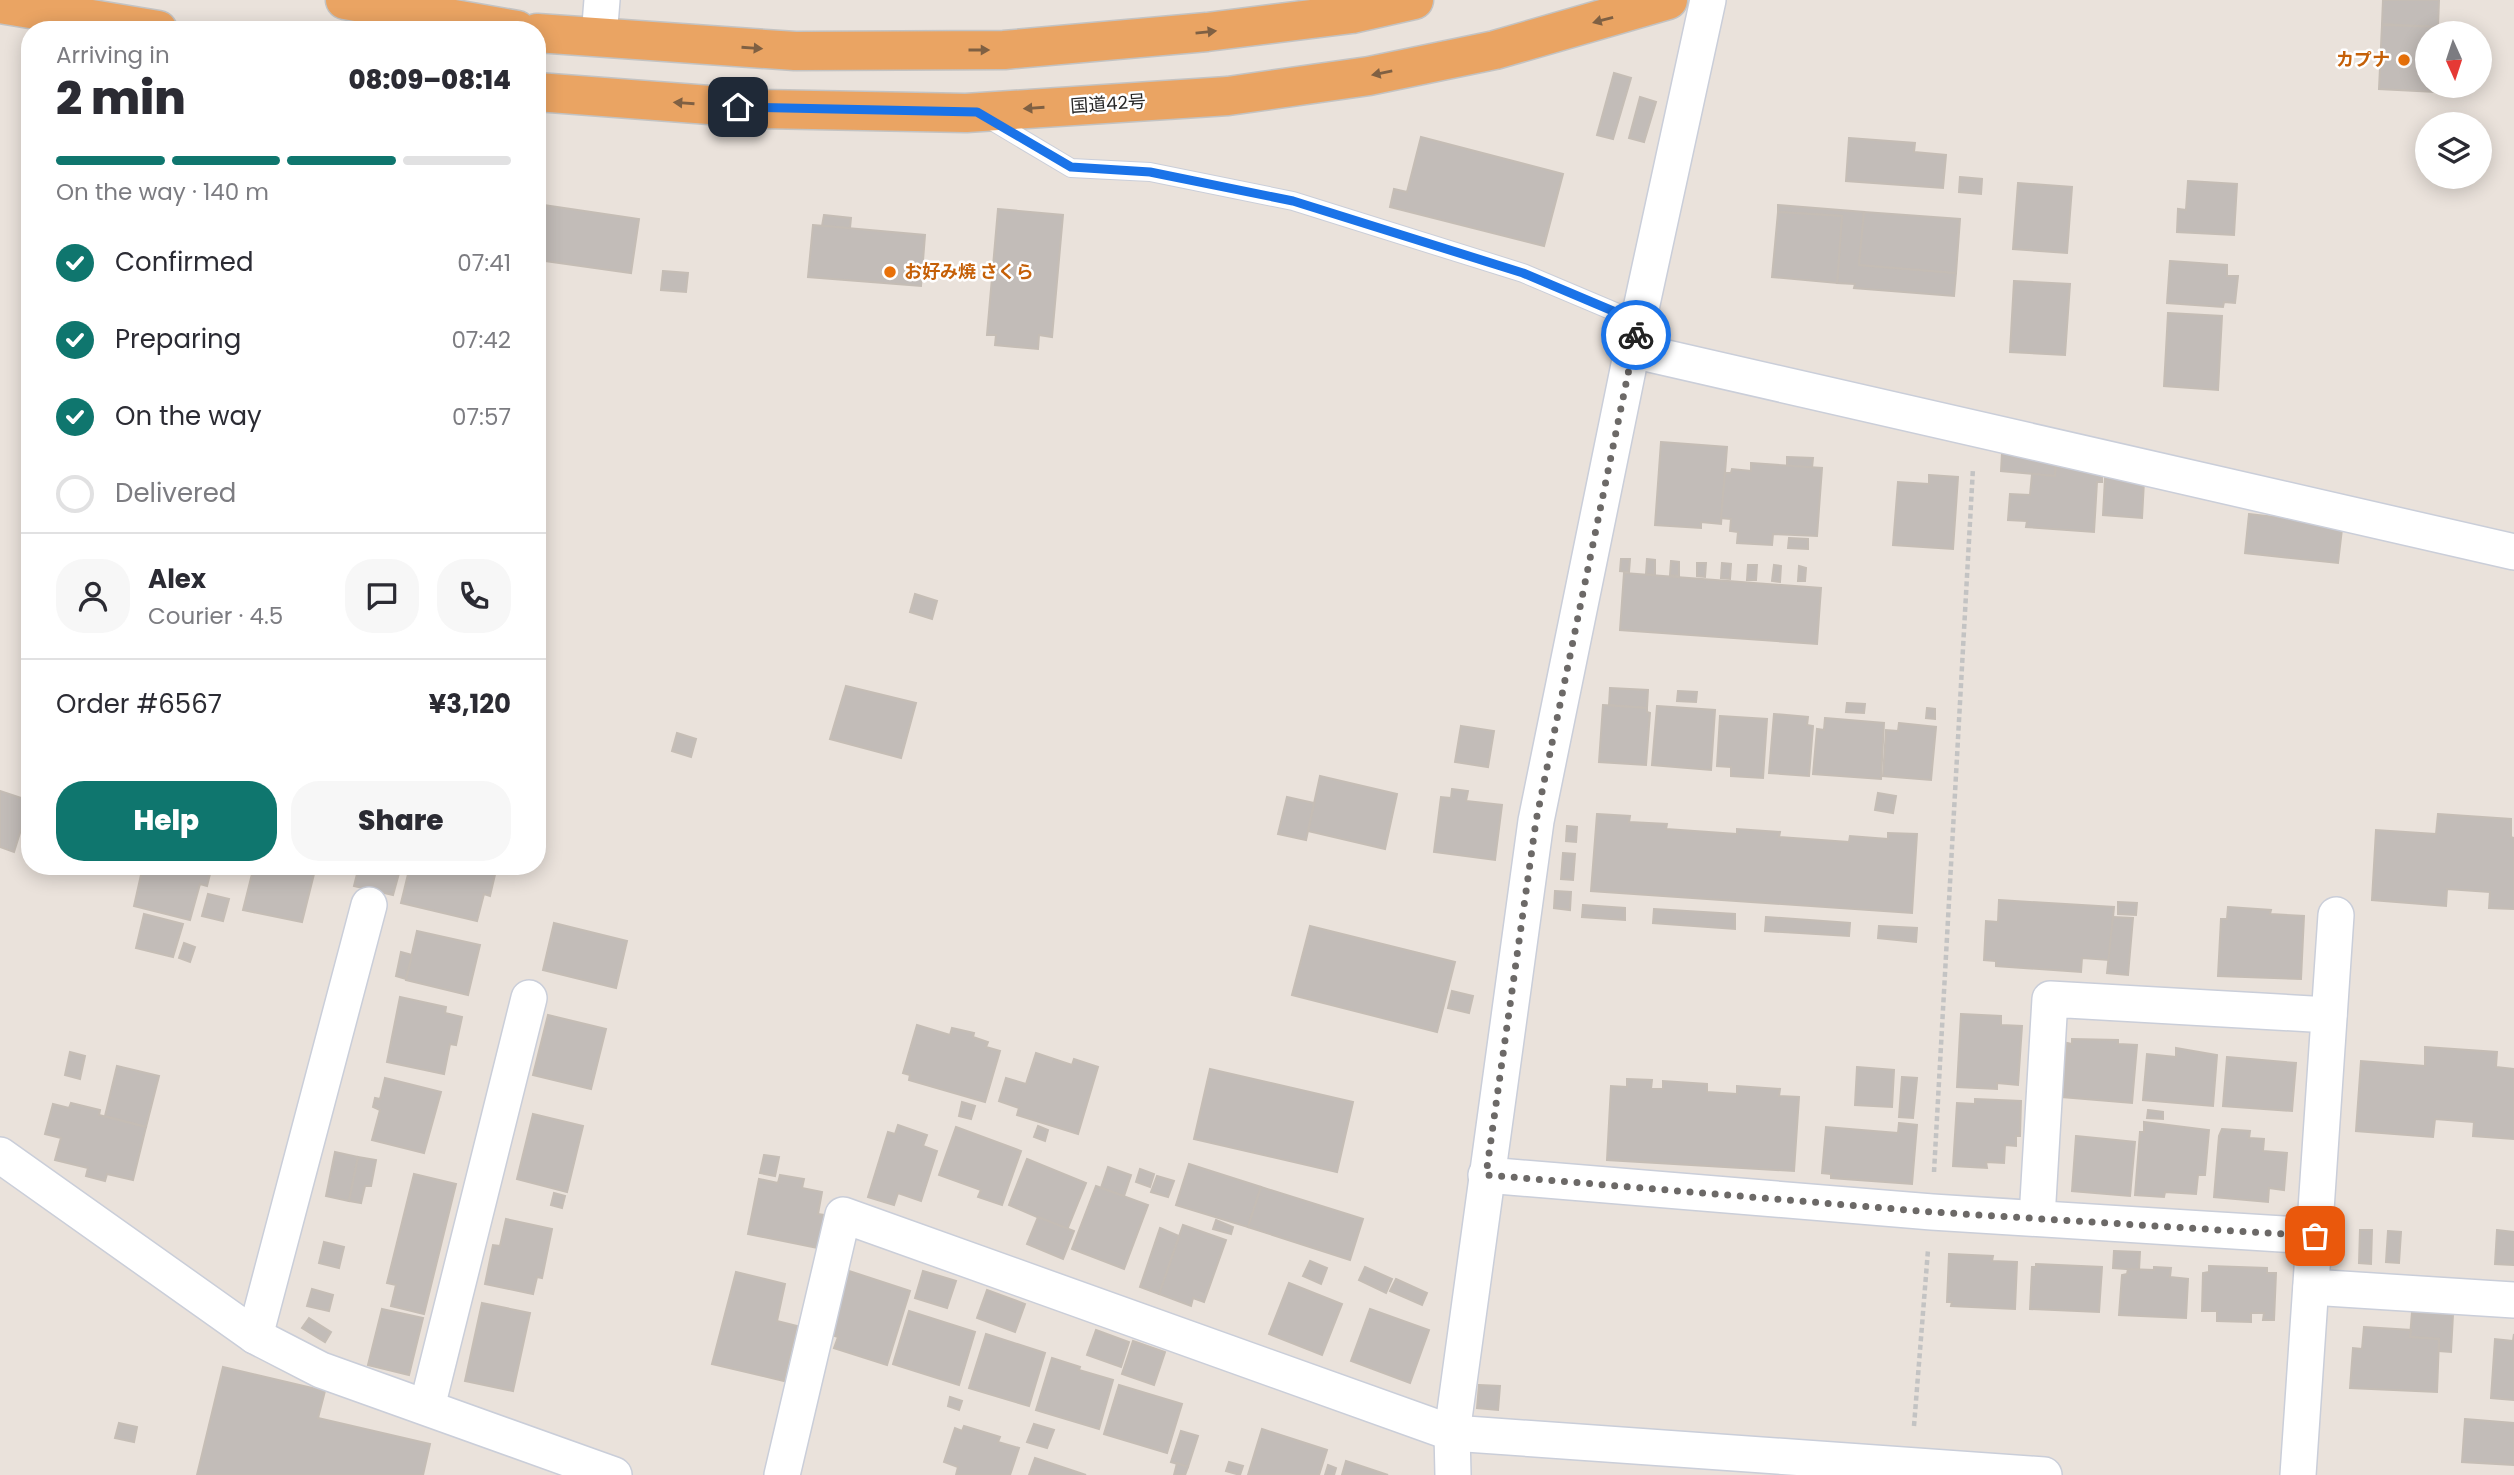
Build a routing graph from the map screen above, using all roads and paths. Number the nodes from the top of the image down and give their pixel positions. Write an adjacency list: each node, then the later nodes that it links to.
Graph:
1 (345, 0): 8 (highway)
2 (602, 0): 10 (street)
3 (1415, 0): 10 (highway, one-way to 3)
4 (1668, 0): 12 (highway, 国道42号, one-way to 12)
5 (1708, 0): 13 (street)
6 (0, 4): 7 (highway)
7 (103, 21)
8 (465, 21)
9 (546, 34): 10 (highway)
10 (599, 37)
11 (546, 93): 12 (highway, 国道42号, one-way to 11)
12 (977, 112): 13 (lane)
13 (1636, 336): 14 (street); 21 (street)
14 (1976, 428): 15 (street); 22 (path)
15 (2514, 552)
16 (369, 905): 27 (street)
17 (2336, 915): 19 (street)
18 (528, 998): 28 (street)
19 (2329, 1015): 23 (street); 24 (street)
20 (0, 1155): 27 (street)
21 (1486, 1175): 22 (street); 29 (street)
22 (1932, 1212): 23 (street); 30 (path)
23 (2037, 1218): 24 (street)
24 (2315, 1236): 25 (street)
25 (2311, 1287): 26 (street); 35 (street)
26 (2514, 1300)
27 (255, 1336): 28 (street)
28 (427, 1407): 31 (street)
29 (1452, 1433): 30 (street); 32 (street); 33 (street)
30 (1910, 1465): 34 (street)
31 (614, 1475)
32 (782, 1475)
33 (1453, 1475)
34 (2044, 1475)
35 (2298, 1475)

